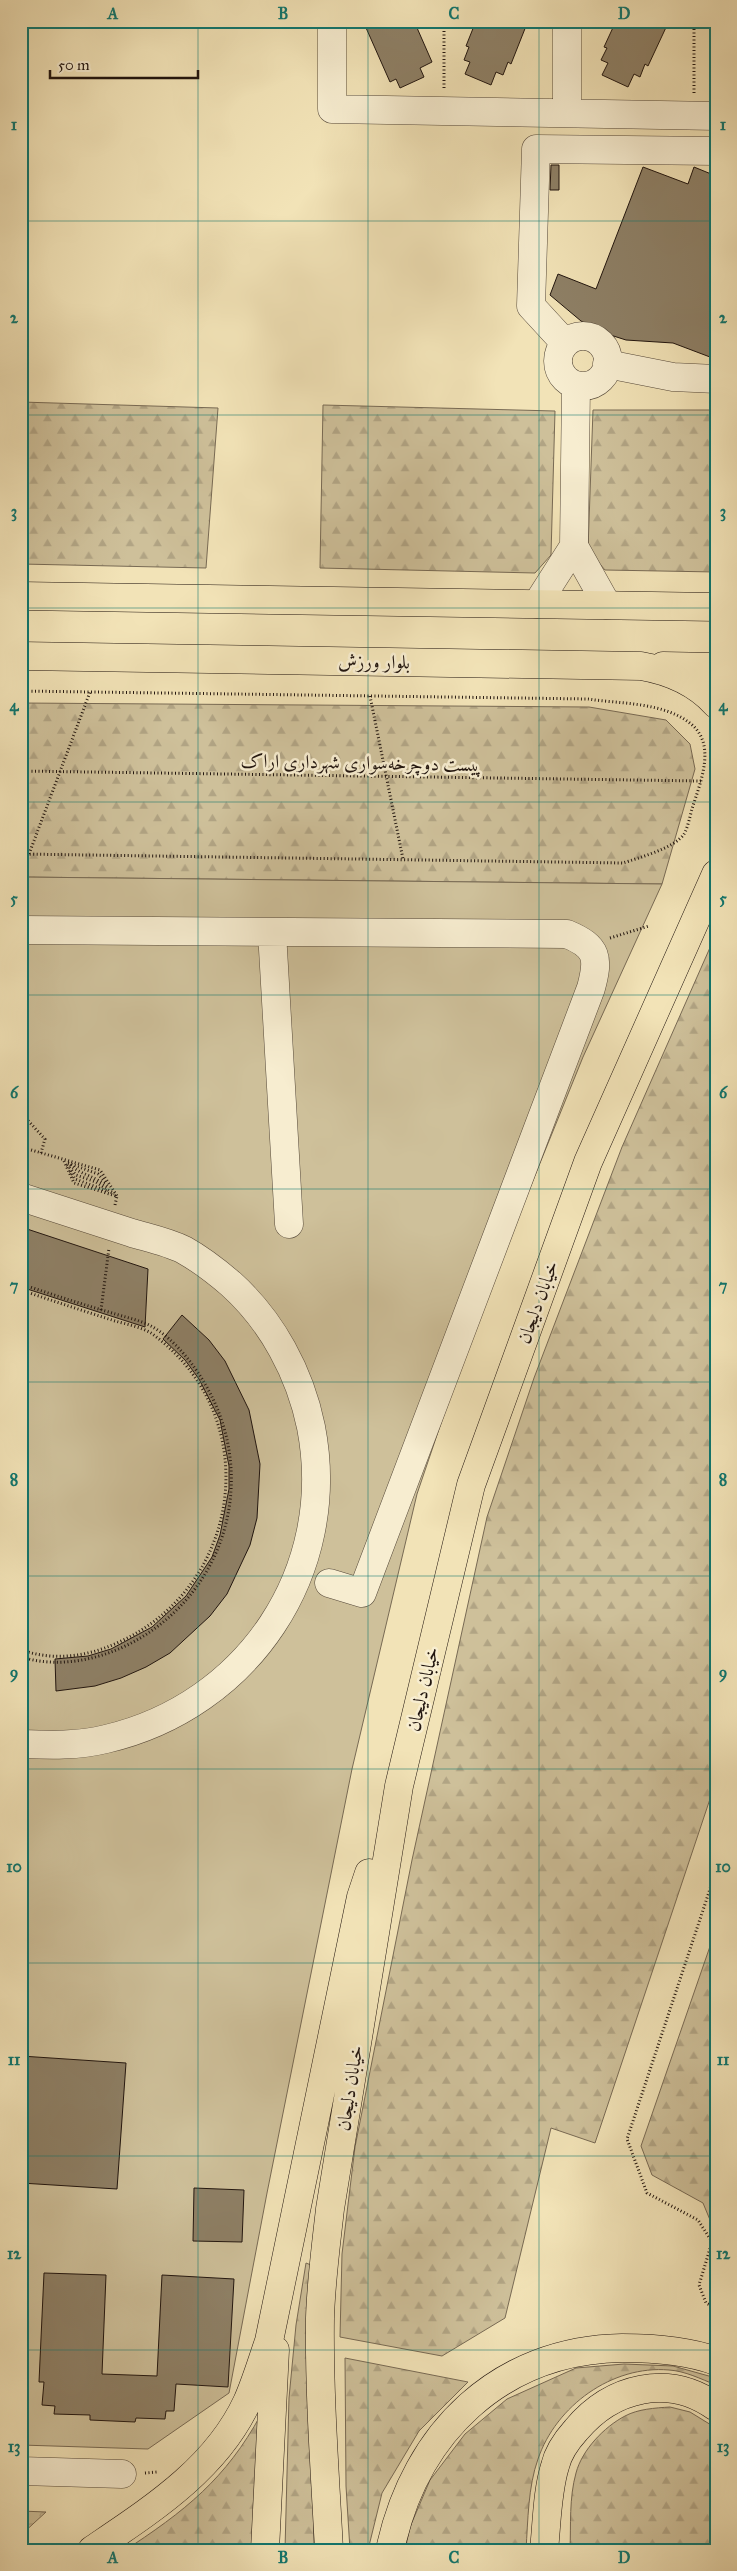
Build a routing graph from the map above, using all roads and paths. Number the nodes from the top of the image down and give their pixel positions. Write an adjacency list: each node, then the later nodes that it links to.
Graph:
1 (332, 21): 5 (street)
2 (444, 21): 5 (path)
3 (567, 21): 6 (street)
4 (694, 21): 7 (path)
5 (444, 111): 6 (street)
6 (567, 113): 7 (street)
7 (705, 116)
8 (716, 151): 9 (street)
9 (565, 343): 10 (street); 12 (street)
10 (607, 364): 11 (street); 12 (street)
11 (716, 379)
12 (576, 386): 13 (street)
13 (574, 546): 15 (street); 16 (street)
14 (21, 596): 15 (main road)
15 (537, 604): 16 (main road)
16 (607, 605): 17 (main road)
17 (716, 607)
18 (21, 656): 19 (main road, بلوار ورزش)
19 (642, 666): 20 (main road); 24 (main road, بلوار ورزش)
20 (716, 667)
21 (21, 690): 22 (path)
22 (90, 692): 23 (path); 26 (path)
23 (370, 696): 27 (path); 28 (path)
24 (716, 704)
25 (21, 771): 26 (path, پیست دوچرخه‌سواری شهرداری اراک)
26 (60, 771): 27 (path, پیست دوچرخه‌سواری شهرداری اراک); 30 (path)
27 (386, 776): 28 (path, پیست دوچرخه‌سواری شهرداری اراک); 31 (path)
28 (701, 781): 31 (path)
29 (21, 854): 30 (path)
30 (29, 854): 31 (path)
31 (403, 859)
32 (716, 874): 52 (main road, خیابان دلیجان)
33 (649, 926): 36 (path)
34 (21, 930): 35 (street)
35 (272, 932): 43 (street); 48 (street)
36 (623, 934)
37 (21, 1113): 39 (path)
38 (21, 1147): 39 (path)
39 (41, 1153): 40 (path)
40 (63, 1160): 41 (path); 41 (path); 41 (path)
41 (117, 1196): 44 (path)
42 (21, 1197): 44 (street)
43 (289, 1224)
44 (112, 1226): 47 (path); 51 (street)
45 (21, 1284): 47 (path)
46 (21, 1290): 49 (path)
47 (101, 1310): 50 (path)
48 (329, 1584)
49 (21, 1650)
50 (21, 1657)
51 (21, 1744)
52 (399, 1786): 54 (main road); 62 (main road, خیابان دلیجان)
53 (716, 1871): 55 (path)
54 (278, 2296): 60 (main road); 61 (main road)
55 (716, 2308)
56 (716, 2361): 63 (main road)
57 (716, 2407): 64 (main road)
58 (21, 2471): 59 (street)
59 (122, 2474)
60 (92, 2550)
61 (265, 2550)
62 (330, 2550)
63 (390, 2550)
64 (544, 2550)

